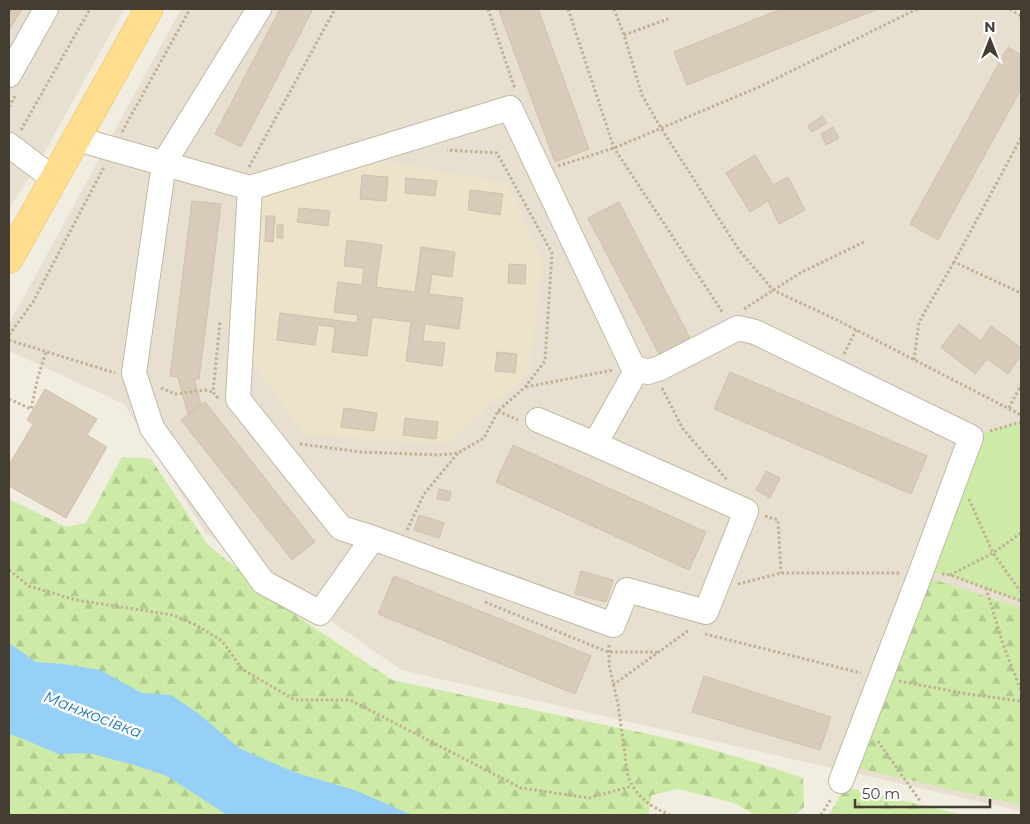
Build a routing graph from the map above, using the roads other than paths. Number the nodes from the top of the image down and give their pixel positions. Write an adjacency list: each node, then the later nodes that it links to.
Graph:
1 (46, 9): 4 (lane)
2 (149, 9): 5 (main road)
3 (259, 9): 7 (lane)
4 (9, 75)
5 (77, 139): 7 (lane); 8 (main road)
6 (10, 146): 8 (lane)
7 (164, 163): 9 (lane); 14 (lane)
8 (54, 179): 10 (main road)
9 (245, 186): 11 (lane); 14 (lane)
10 (9, 259)
11 (637, 369): 13 (lane); 15 (lane)
12 (538, 420): 13 (lane)
13 (595, 444): 14 (lane)
14 (373, 538)
15 (841, 781)

